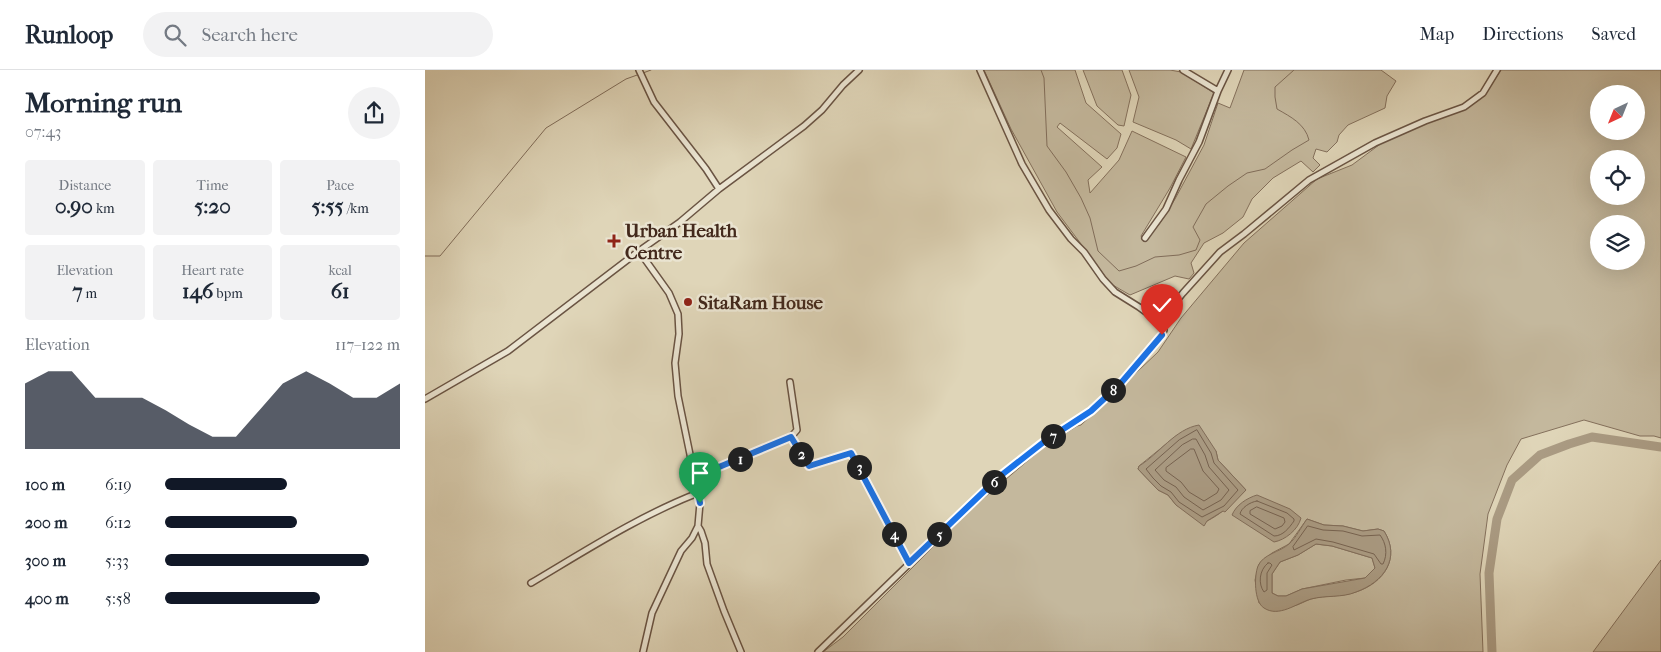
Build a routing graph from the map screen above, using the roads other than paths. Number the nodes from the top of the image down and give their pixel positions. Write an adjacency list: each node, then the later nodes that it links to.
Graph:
1 (639, 70): 8 (street)
2 (859, 70): 8 (street)
3 (980, 70): 11 (street)
4 (1183, 70): 7 (street)
5 (1227, 70): 7 (street)
6 (1497, 70): 11 (street)
7 (1218, 91): 9 (street)
8 (719, 189): 10 (street)
9 (1145, 238)
10 (639, 250): 13 (street); 15 (street)
11 (1162, 324): 18 (street)
12 (790, 382): 14 (street)
13 (425, 399)
14 (791, 437): 15 (street); 18 (street)
15 (695, 477): 16 (street)
16 (698, 493): 17 (street); 19 (street)
17 (698, 526): 20 (street); 21 (street)
18 (909, 563): 22 (street)
19 (531, 583)
20 (643, 652)
21 (741, 652)
22 (818, 652)

